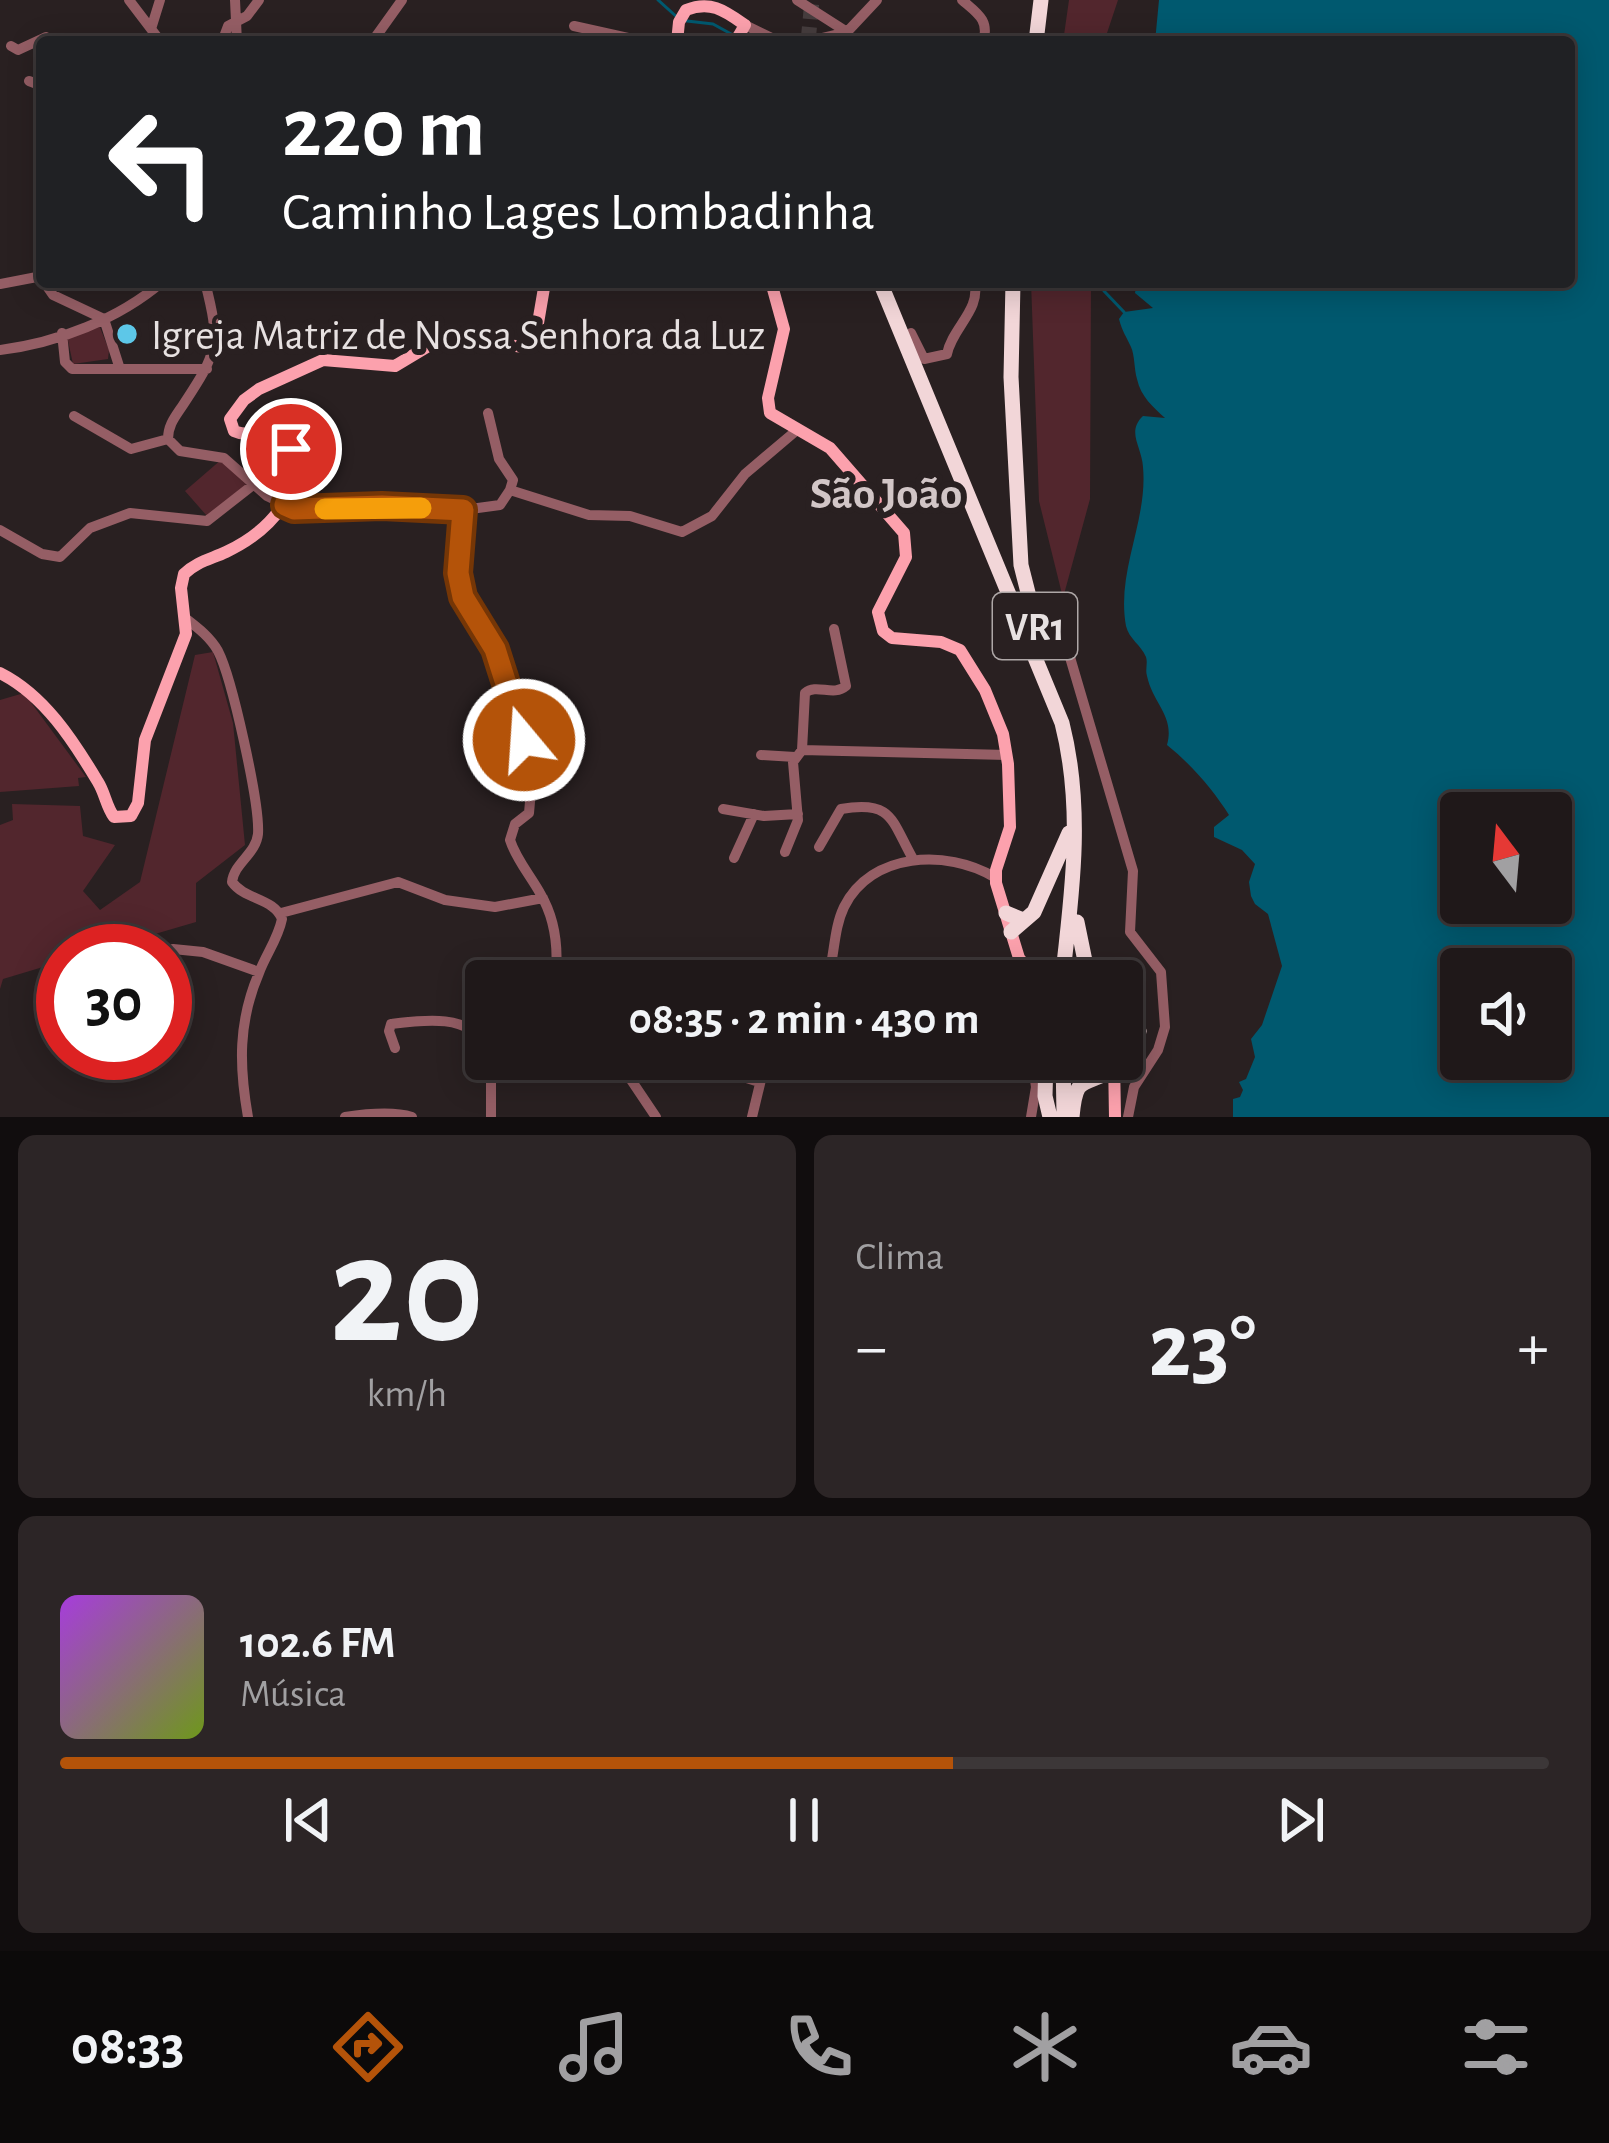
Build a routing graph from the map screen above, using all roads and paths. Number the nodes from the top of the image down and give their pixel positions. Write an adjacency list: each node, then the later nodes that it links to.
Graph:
1 (129, 0): 13 (street)
2 (160, 0): 13 (street)
3 (235, 0): 10 (street)
4 (260, 0): 10 (street)
5 (402, 0): 18 (street)
6 (797, 0): 14 (street)
7 (877, 0): 14 (street)
8 (1041, 0): 25 (highway)
9 (969, 2): 24 (street)
10 (237, 20): 16 (street); 17 (street)
11 (574, 26): 19 (street)
12 (745, 26): 20 (main road); 21 (main road); 22 (street)
13 (152, 29): 15 (street)
14 (847, 32): 23 (street)
15 (157, 36)
16 (224, 36)
17 (237, 36)
18 (376, 36)
19 (619, 36)
20 (678, 36)
21 (739, 36)
22 (767, 36)
23 (830, 36)
24 (984, 36)
25 (1037, 36)
26 (36, 42): 27 (street)
27 (11, 46)
28 (28, 81): 29 (street)
29 (36, 84)
30 (36, 280): 31 (street)
31 (0, 284)
32 (49, 288): 40 (street)
33 (155, 288): 40 (street)
34 (206, 288): 45 (street)
35 (544, 288): 52 (main road)
36 (773, 288): 48 (main road)
37 (883, 288): 64 (highway, VR1)
38 (974, 288): 42 (street)
39 (1013, 288): 76 (highway, VR1)
40 (104, 319): 41 (street); 44 (street)
41 (62, 333): 43 (street); 44 (street)
42 (911, 333)
43 (0, 350)
44 (118, 366): 45 (street)
45 (207, 368): 49 (street)
46 (488, 413): 51 (street)
47 (74, 416): 49 (street)
48 (797, 430): 51 (street); 63 (main road)
49 (168, 439): 50 (street)
50 (253, 485): 52 (street); 54 (street)
51 (510, 490): 53 (street)
52 (285, 505): 53 (street); 55 (main road)
53 (463, 510): 73 (street)
54 (0, 530)
55 (185, 618): 58 (street); 59 (main road)
56 (1059, 620): 109 (street)
57 (834, 629): 61 (street)
58 (209, 638): 59 (street); 74 (street)
59 (184, 642): 60 (main road)
60 (0, 674)
61 (799, 753): 62 (street); 63 (street); 67 (street)
62 (761, 755)
63 (1007, 755): 72 (main road)
64 (1076, 807): 77 (highway); 82 (highway, VR1)
65 (723, 809): 66 (street)
66 (754, 814): 67 (street); 70 (street)
67 (798, 814): 69 (street)
68 (819, 847): 71 (street)
69 (785, 852)
70 (734, 858)
71 (914, 859): 72 (street); 80 (street)
72 (994, 877): 75 (main road)
73 (543, 898): 74 (street); 79 (street)
74 (281, 913): 85 (street)
75 (1006, 914): 77 (highway)
76 (1077, 922): 83 (highway, VR1); 84 (highway)
77 (1017, 926): 81 (main road)
78 (192, 951): 85 (street)
79 (555, 960)
80 (831, 960)
81 (1020, 960)
82 (1068, 960)
83 (1071, 960)
84 (1087, 960)
85 (259, 972): 99 (street)
86 (465, 1027): 87 (street)
87 (394, 1048)
88 (490, 1080): 102 (street)
89 (631, 1080): 103 (street)
90 (754, 1080): 97 (street)
91 (1035, 1080): 105 (street)
92 (1045, 1080): 106 (highway)
93 (1056, 1080): 106 (highway)
94 (1062, 1080): 107 (highway)
95 (1083, 1080): 107 (highway)
96 (1112, 1080): 98 (highway)
97 (759, 1082): 104 (street)
98 (1114, 1088): 108 (main road)
99 (248, 1117)
100 (345, 1117): 101 (street)
101 (412, 1117)
102 (491, 1117)
103 (656, 1117)
104 (752, 1117)
105 (1031, 1117)
106 (1052, 1117)
107 (1068, 1117)
108 (1115, 1117)
109 (1128, 1117)

